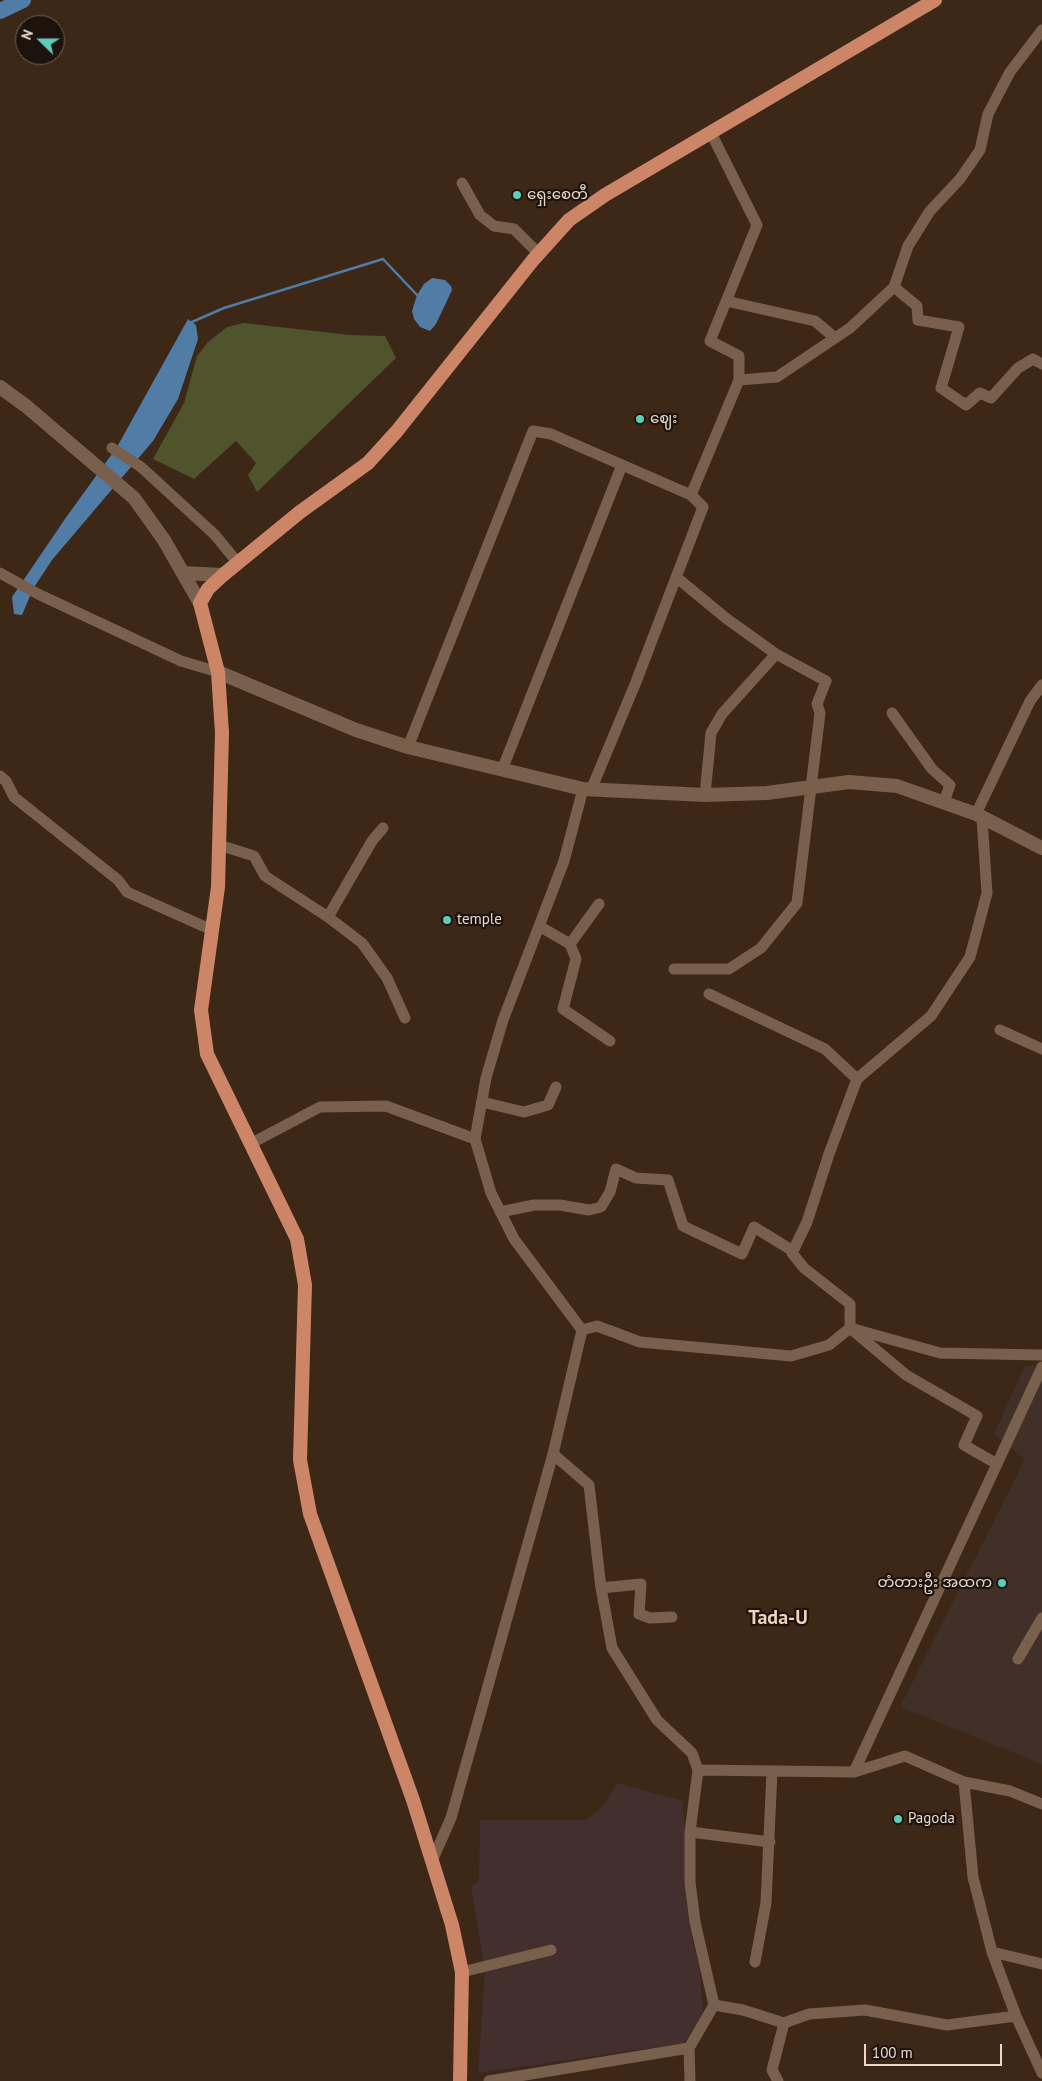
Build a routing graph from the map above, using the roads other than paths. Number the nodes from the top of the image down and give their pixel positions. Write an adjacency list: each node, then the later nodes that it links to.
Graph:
1 (935, 0): 3 (highway)
2 (1042, 30): 6 (street)
3 (711, 133): 5 (highway); 7 (street)
4 (462, 183): 5 (street)
5 (539, 254): 15 (highway)
6 (894, 287): 8 (street); 9 (street)
7 (726, 301): 8 (street); 10 (street)
8 (835, 338): 10 (street)
9 (1042, 364)
10 (739, 380): 14 (street)
11 (0, 386): 17 (street)
12 (112, 448): 15 (street)
13 (622, 465): 14 (street); 25 (street); 26 (street)
14 (691, 495): 19 (street)
15 (238, 563): 18 (highway)
16 (0, 573): 22 (street)
17 (183, 573): 18 (street); 20 (street)
18 (222, 575): 20 (highway)
19 (676, 577): 21 (street); 29 (street)
20 (200, 602): 22 (highway)
21 (776, 654): 28 (street); 30 (street)
22 (218, 672): 25 (street); 34 (highway)
23 (1042, 685): 32 (street)
24 (892, 713): 31 (street)
25 (408, 747): 26 (street)
26 (502, 770): 29 (street)
27 (0, 776): 39 (street)
28 (811, 787): 30 (street); 31 (street); 41 (street)
29 (587, 789): 30 (street); 38 (street)
30 (705, 795)
31 (944, 802): 32 (street)
32 (979, 816): 35 (street); 47 (street)
33 (383, 828): 37 (street)
34 (219, 845): 37 (street); 39 (highway)
35 (1042, 848)
36 (599, 904): 40 (street)
37 (328, 917): 43 (street)
38 (539, 926): 40 (street); 49 (street)
39 (212, 930): 51 (highway)
40 (570, 944): 45 (street)
41 (674, 969)
42 (709, 994): 47 (street)
43 (405, 1018)
44 (1000, 1030): 46 (street)
45 (610, 1041)
46 (1042, 1049)
47 (857, 1079): 53 (street)
48 (556, 1087): 49 (street)
49 (482, 1102): 50 (street)
50 (475, 1139): 51 (street); 52 (street)
51 (250, 1144): 71 (highway)
52 (500, 1212): 53 (street); 55 (street)
53 (793, 1250): 54 (street)
54 (850, 1328): 55 (street); 56 (street); 59 (street)
55 (582, 1330): 58 (street)
56 (1042, 1355)
57 (1042, 1367): 59 (street)
58 (554, 1454): 60 (street); 71 (street)
59 (997, 1464): 66 (street)
60 (601, 1588): 61 (street); 64 (street)
61 (672, 1617)
62 (1042, 1618): 63 (street)
63 (1018, 1659)
64 (698, 1770): 65 (street); 69 (street)
65 (772, 1771): 66 (street); 70 (street)
66 (854, 1772): 67 (street)
67 (964, 1782): 68 (street); 73 (street)
68 (1042, 1804)
69 (690, 1832): 70 (street); 77 (street)
70 (770, 1842): 74 (street)
71 (432, 1861): 76 (highway)
72 (551, 1950): 76 (street)
73 (992, 1952): 75 (street); 78 (street)
74 (755, 1962)
75 (1042, 1964)
76 (462, 1972): 82 (highway)
77 (714, 2005): 79 (street); 80 (street)
78 (1016, 2016): 79 (street); 81 (street)
79 (784, 2023): 85 (street)
80 (689, 2048): 83 (street); 84 (street)
81 (1042, 2073)
82 (460, 2081)
83 (489, 2081)
84 (690, 2081)
85 (778, 2081)

